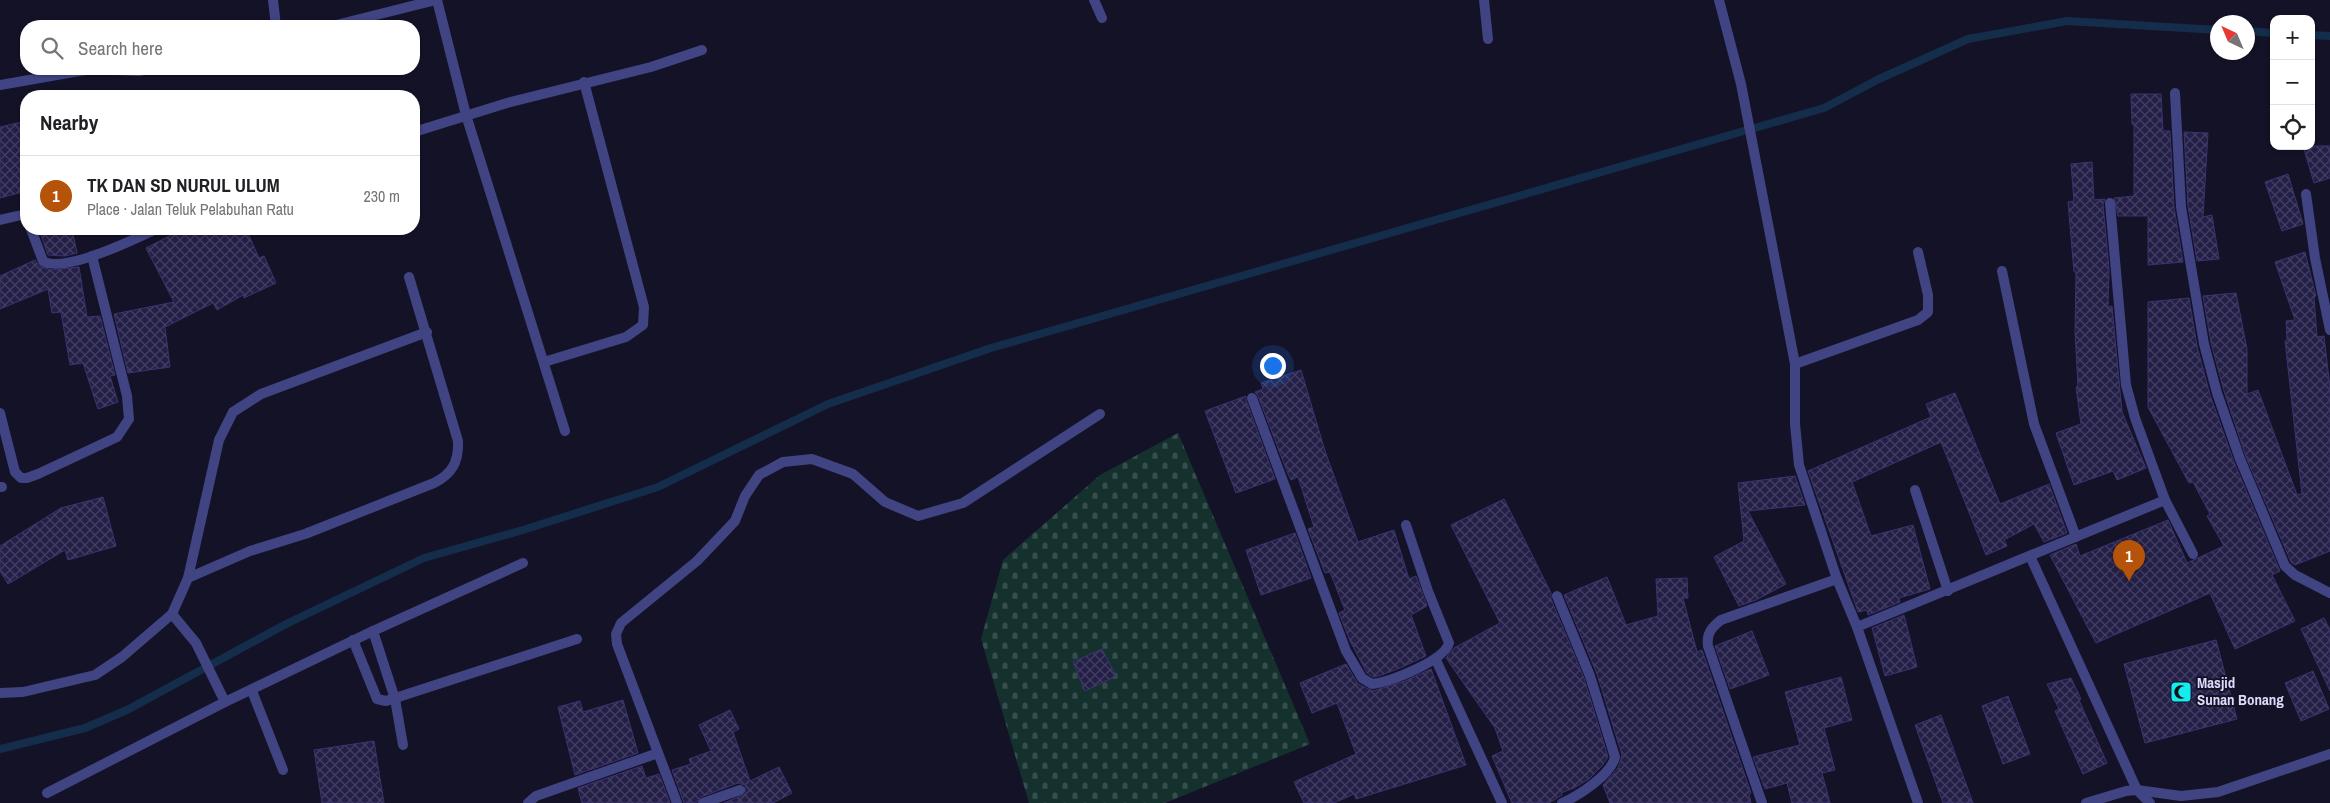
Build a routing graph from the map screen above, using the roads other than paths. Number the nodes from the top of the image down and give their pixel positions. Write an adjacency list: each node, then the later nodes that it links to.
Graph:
1 (273, 0): 7 (street)
2 (437, 0): 8 (street); 15 (street)
3 (1094, 0): 6 (street)
4 (1484, 0): 9 (street)
5 (1719, 0): 30 (street)
6 (1102, 18)
7 (275, 20)
8 (356, 20)
9 (1488, 39)
10 (702, 50): 12 (street)
11 (58, 75): 13 (street)
12 (584, 82): 15 (street); 29 (street)
13 (0, 85)
14 (2175, 93): 45 (street)
15 (466, 114): 16 (street); 29 (street)
16 (420, 130)
17 (2306, 194): 27 (street)
18 (2110, 203): 36 (street)
19 (20, 215): 20 (street)
20 (0, 220)
21 (33, 235): 24 (street)
22 (142, 235): 24 (street)
23 (1918, 252): 30 (street)
24 (92, 256): 32 (street)
25 (2002, 271): 38 (street)
26 (410, 277): 28 (street)
27 (2330, 330)
28 (426, 332): 42 (street); 42 (street)
29 (544, 362): 34 (street)
30 (1795, 364): 43 (street)
31 (1252, 398): 52 (street)
32 (0, 413)
33 (1100, 414): 58 (street)
34 (565, 431)
35 (1915, 490): 44 (street)
36 (2164, 500): 38 (street); 39 (street)
37 (1406, 525): 52 (street)
38 (2076, 537): 40 (street)
39 (2193, 554)
40 (2030, 556): 44 (street); 62 (street)
41 (523, 563): 49 (street)
42 (188, 578): 47 (street)
43 (1837, 579): 48 (street); 69 (street)
44 (1948, 590): 48 (street)
45 (2330, 593)
46 (1557, 596): 68 (street)
47 (172, 614): 54 (street); 56 (street)
48 (1857, 627): 70 (street)
49 (373, 631): 51 (street); 55 (street)
50 (577, 639): 55 (street)
51 (354, 640): 53 (street); 55 (street)
52 (1436, 660): 67 (street)
53 (252, 691): 56 (street); 60 (street)
54 (0, 693)
55 (395, 699): 57 (street)
56 (225, 702): 63 (street)
57 (403, 745)
58 (658, 753): 64 (street); 65 (street)
59 (2330, 754): 62 (street)
60 (283, 770)
61 (740, 790): 66 (street)
62 (2137, 790): 71 (street); 72 (street)
63 (46, 793)
64 (528, 803)
65 (677, 803)
66 (703, 803)
67 (1502, 803)
68 (1562, 803)
69 (1762, 803)
70 (1918, 803)
71 (2086, 803)
72 (2150, 803)

